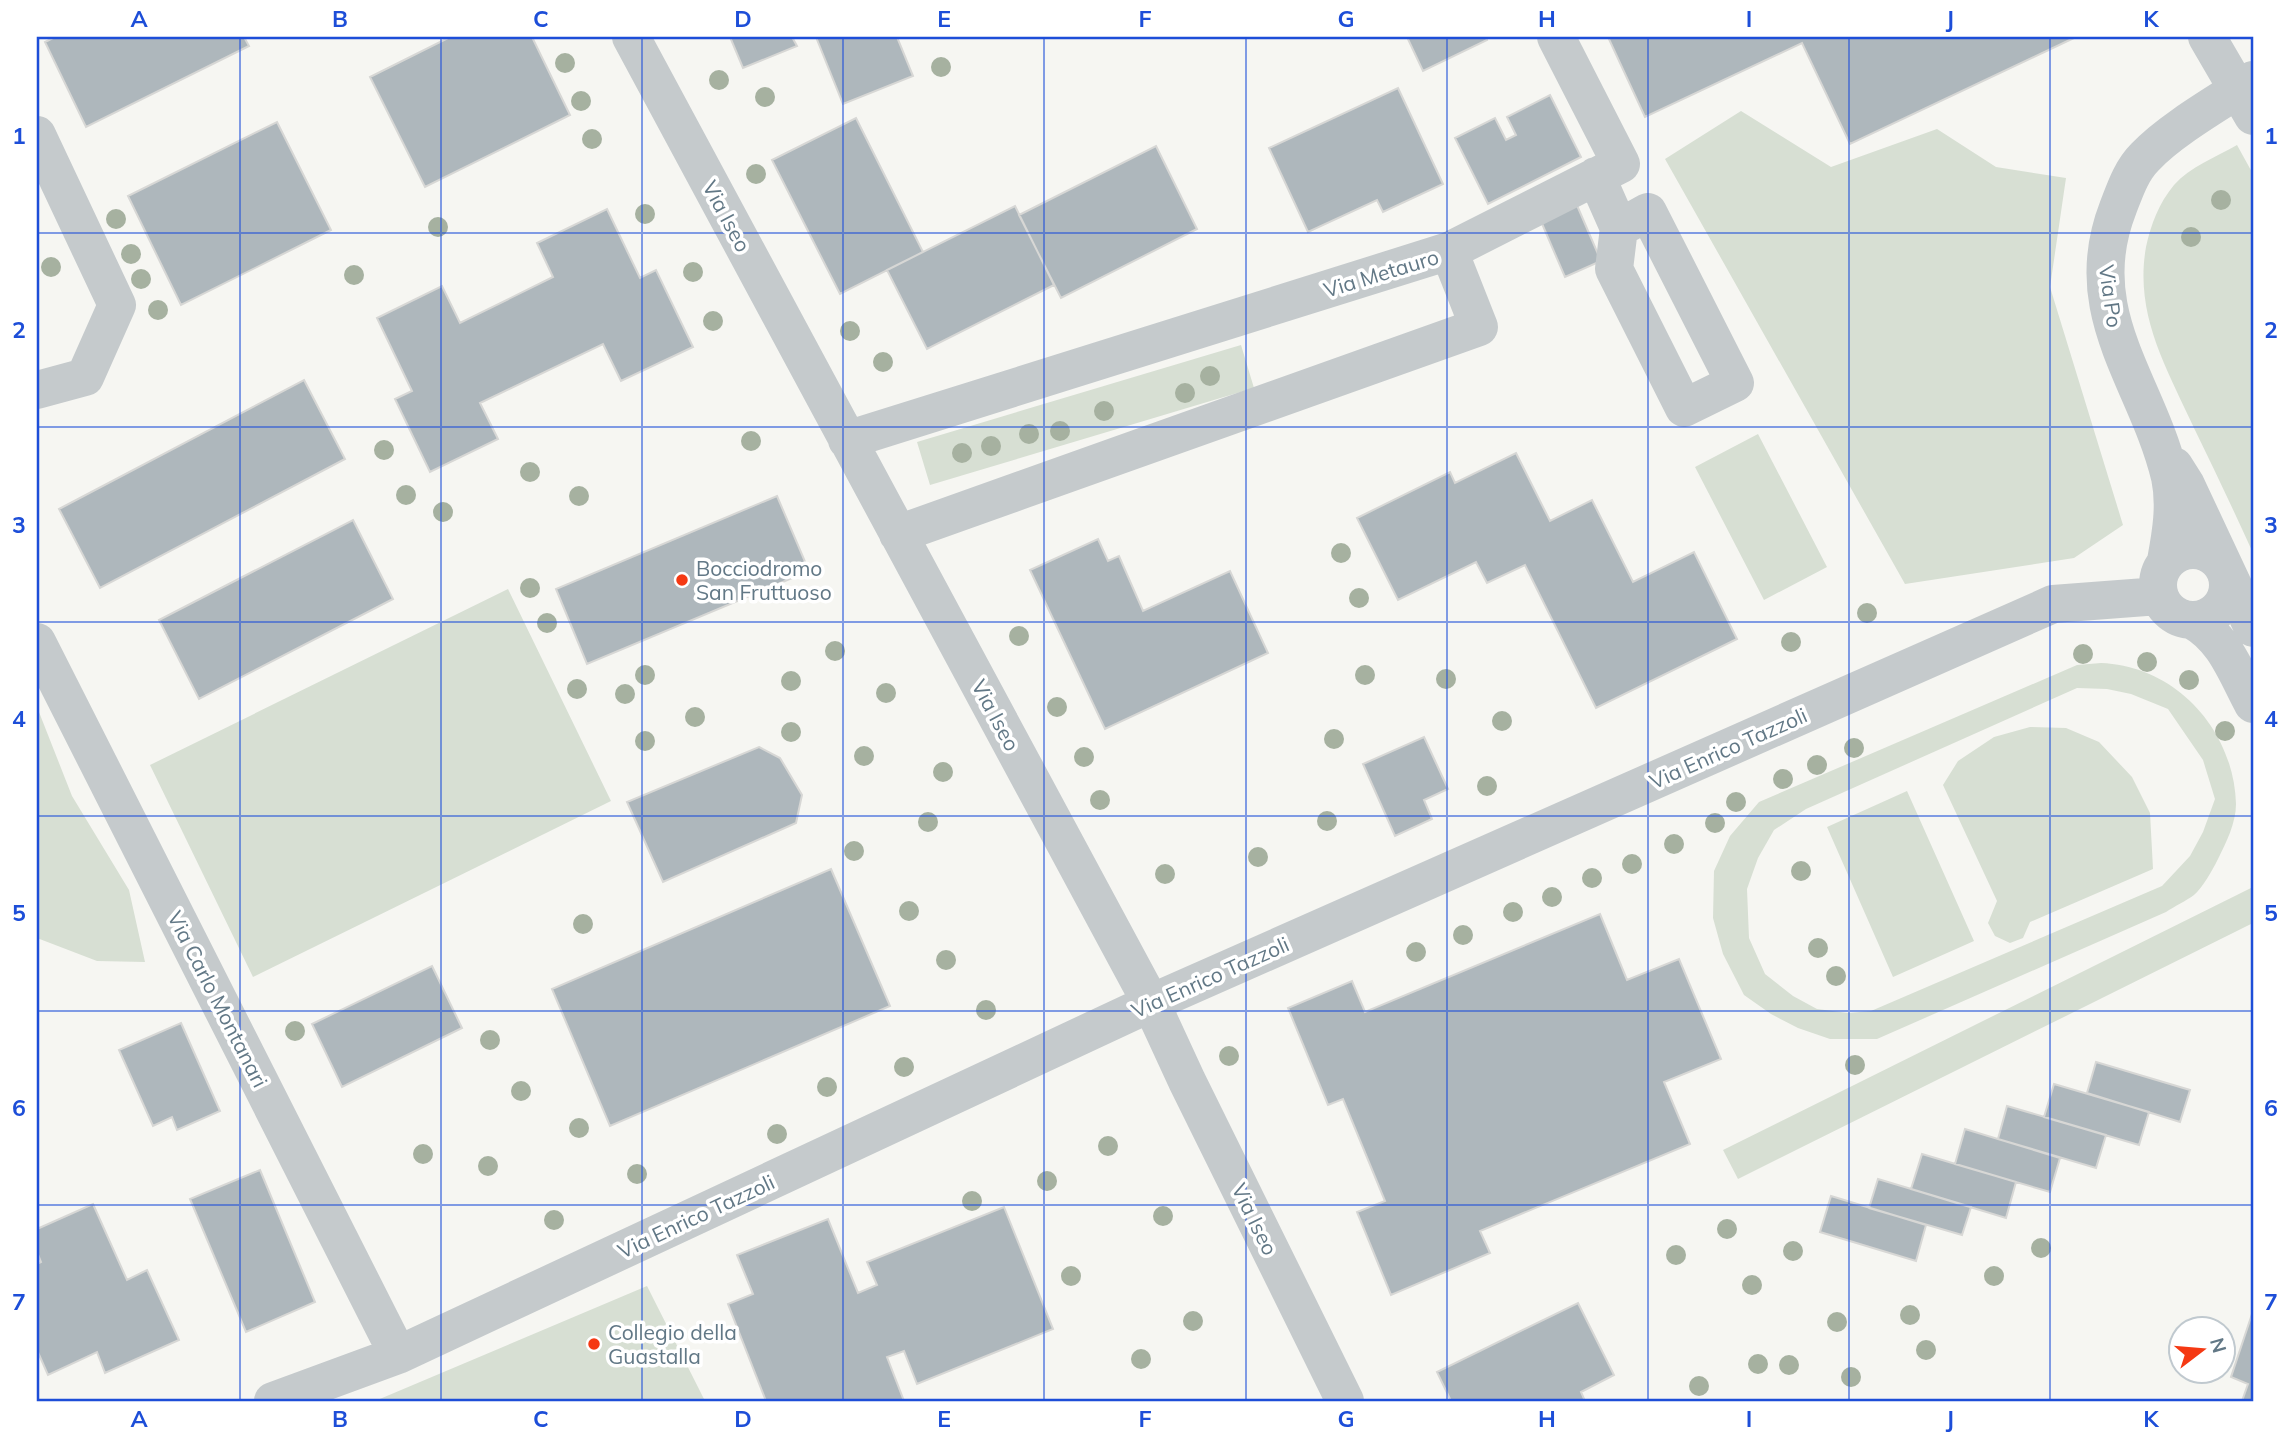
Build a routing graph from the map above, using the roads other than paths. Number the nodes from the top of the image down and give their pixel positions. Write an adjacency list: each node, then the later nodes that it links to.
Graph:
1 (631, 37): 11 (street, Via Iseo)
2 (1556, 37): 6 (street)
3 (2207, 37): 4 (street)
4 (2248, 95): 10 (street, Via Po)
5 (37, 135): 9 (street)
6 (1596, 176): 7 (street); 8 (street)
7 (1619, 228)
8 (1449, 251): 11 (street, Via Metauro); 12 (street, Via Metauro)
9 (37, 390)
10 (2157, 438): 13 (street); 14 (street)
11 (847, 440): 12 (street, Via Iseo)
12 (898, 534): 19 (street, Via Iseo)
13 (2224, 569): 14 (street); 15 (street); 16 (street)
14 (2163, 579): 15 (street); 19 (street, Via Enrico Tazzoli)
15 (2192, 620): 18 (street)
16 (2253, 628)
17 (37, 642): 20 (street, Via Carlo Montanari)
18 (2253, 704)
19 (1151, 1003): 20 (street, Via Enrico Tazzoli); 22 (street, Via Iseo)
20 (398, 1355): 21 (street, Via Enrico Tazzoli)
21 (273, 1401)
22 (1345, 1401)

